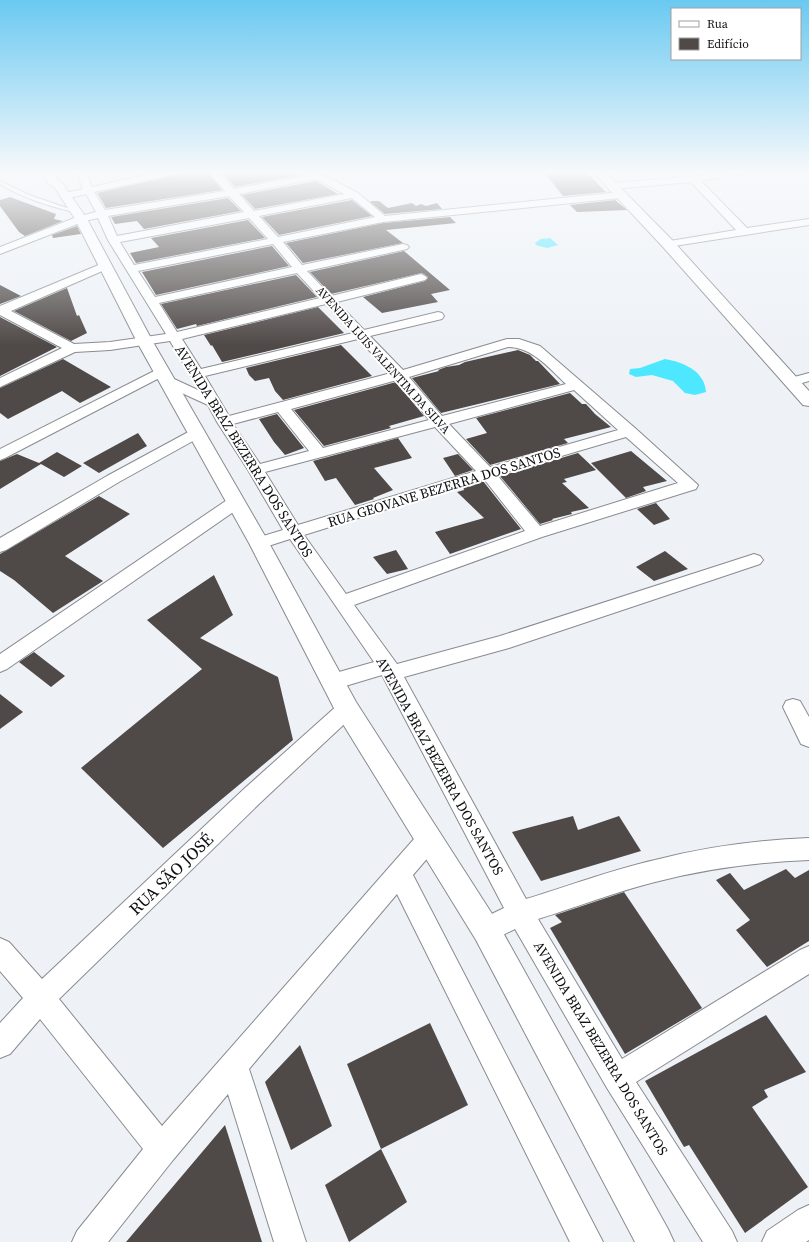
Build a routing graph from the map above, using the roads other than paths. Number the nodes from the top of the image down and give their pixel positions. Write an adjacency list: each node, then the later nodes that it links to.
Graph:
1 (28, 229): 13 (street)
2 (93, 229): 14 (main road, AVENIDA BRAZ BEZERRA DOS SANTOS)
3 (201, 229): 14 (street)
4 (265, 229): 10 (street, AVENIDA LUIS VALENTIM DA SILVA)
5 (335, 229): 10 (street)
6 (654, 229): 11 (main road)
7 (741, 229): 9 (street)
8 (769, 229): 9 (street)
9 (745, 233): 11 (street)
10 (276, 241): 15 (street); 16 (street, AVENIDA LUIS VALENTIM DA SILVA)
11 (668, 244): 30 (main road)
12 (403, 247): 16 (street)
13 (0, 251)
14 (110, 254): 15 (street, AVENIDA BRAZ BEZERRA DOS SANTOS); 20 (street); 24 (main road, AVENIDA BRAZ BEZERRA DOS SANTOS)
15 (132, 269): 19 (street, AVENIDA BRAZ BEZERRA DOS SANTOS)
16 (299, 269): 18 (street, AVENIDA LUIS VALENTIM DA SILVA); 19 (street)
17 (421, 278): 18 (street)
18 (330, 300): 22 (street, AVENIDA LUIS VALENTIM DA SILVA); 23 (street)
19 (151, 301): 23 (street, AVENIDA BRAZ BEZERRA DOS SANTOS)
20 (0, 311): 25 (street)
21 (438, 316): 22 (street)
22 (362, 334): 26 (street); 27 (street, AVENIDA LUIS VALENTIM DA SILVA)
23 (173, 337): 24 (street); 26 (street, AVENIDA BRAZ BEZERRA DOS SANTOS)
24 (145, 342): 25 (street); 28 (main road, AVENIDA BRAZ BEZERRA DOS SANTOS)
25 (72, 348): 31 (street)
26 (197, 374): 34 (street, AVENIDA BRAZ BEZERRA DOS SANTOS)
27 (400, 375): 32 (street); 35 (street); 36 (street, AVENIDA LUIS VALENTIM DA SILVA)
28 (164, 376): 34 (street); 39 (main road, AVENIDA BRAZ BEZERRA DOS SANTOS); 41 (street)
29 (809, 377): 30 (street)
30 (792, 382): 33 (main road)
31 (0, 383)
32 (577, 385): 36 (street); 38 (street)
33 (809, 401)
34 (212, 402): 37 (street, AVENIDA BRAZ BEZERRA DOS SANTOS)
35 (282, 407): 37 (street); 40 (street)
36 (438, 421): 40 (street); 43 (street, AVENIDA LUIS VALENTIM DA SILVA)
37 (224, 422): 42 (street, AVENIDA BRAZ BEZERRA DOS SANTOS)
38 (630, 431): 43 (street, RUA GEOVANE BEZERRA DOS SANTOS); 46 (street)
39 (197, 432): 44 (main road, AVENIDA BRAZ BEZERRA DOS SANTOS); 48 (street)
40 (319, 453): 42 (street)
41 (0, 455)
42 (256, 470): 45 (street, AVENIDA BRAZ BEZERRA DOS SANTOS)
43 (487, 473): 45 (street, RUA GEOVANE BEZERRA DOS SANTOS); 46 (street, AVENIDA LUIS VALENTIM DA SILVA)
44 (236, 502): 47 (main road, AVENIDA BRAZ BEZERRA DOS SANTOS); 51 (street)
45 (294, 533): 47 (street, RUA GEOVANE BEZERRA DOS SANTOS); 50 (street, AVENIDA BRAZ BEZERRA DOS SANTOS)
46 (536, 533): 50 (street)
47 (259, 543): 53 (main road, AVENIDA BRAZ BEZERRA DOS SANTOS)
48 (0, 546)
49 (754, 560): 52 (street)
50 (342, 602): 52 (street, AVENIDA BRAZ BEZERRA DOS SANTOS)
51 (0, 664)
52 (389, 670): 53 (street); 60 (street, AVENIDA BRAZ BEZERRA DOS SANTOS)
53 (332, 682): 55 (main road, AVENIDA BRAZ BEZERRA DOS SANTOS)
54 (793, 707): 56 (street)
55 (347, 708): 57 (main road, AVENIDA BRAZ BEZERRA DOS SANTOS); 64 (street, RUA SÃO JOSÉ)
56 (809, 738)
57 (429, 839): 59 (street); 61 (main road, AVENIDA BRAZ BEZERRA DOS SANTOS)
58 (809, 849): 60 (street)
59 (400, 874): 66 (street); 72 (street)
60 (520, 913): 61 (street); 67 (street, AVENIDA BRAZ BEZERRA DOS SANTOS)
61 (486, 930): 73 (main road, AVENIDA BRAZ BEZERRA DOS SANTOS)
62 (0, 951): 64 (street)
63 (809, 959): 67 (street)
64 (41, 998): 65 (street, RUA SÃO JOSÉ); 68 (street)
65 (0, 1044)
66 (234, 1066): 68 (street); 71 (street)
67 (617, 1078): 74 (street, AVENIDA BRAZ BEZERRA DOS SANTOS)
68 (162, 1149): 70 (street)
69 (809, 1221): 75 (street)
70 (88, 1242)
71 (290, 1242)
72 (587, 1242)
73 (655, 1242)
74 (721, 1242)
75 (778, 1242)

